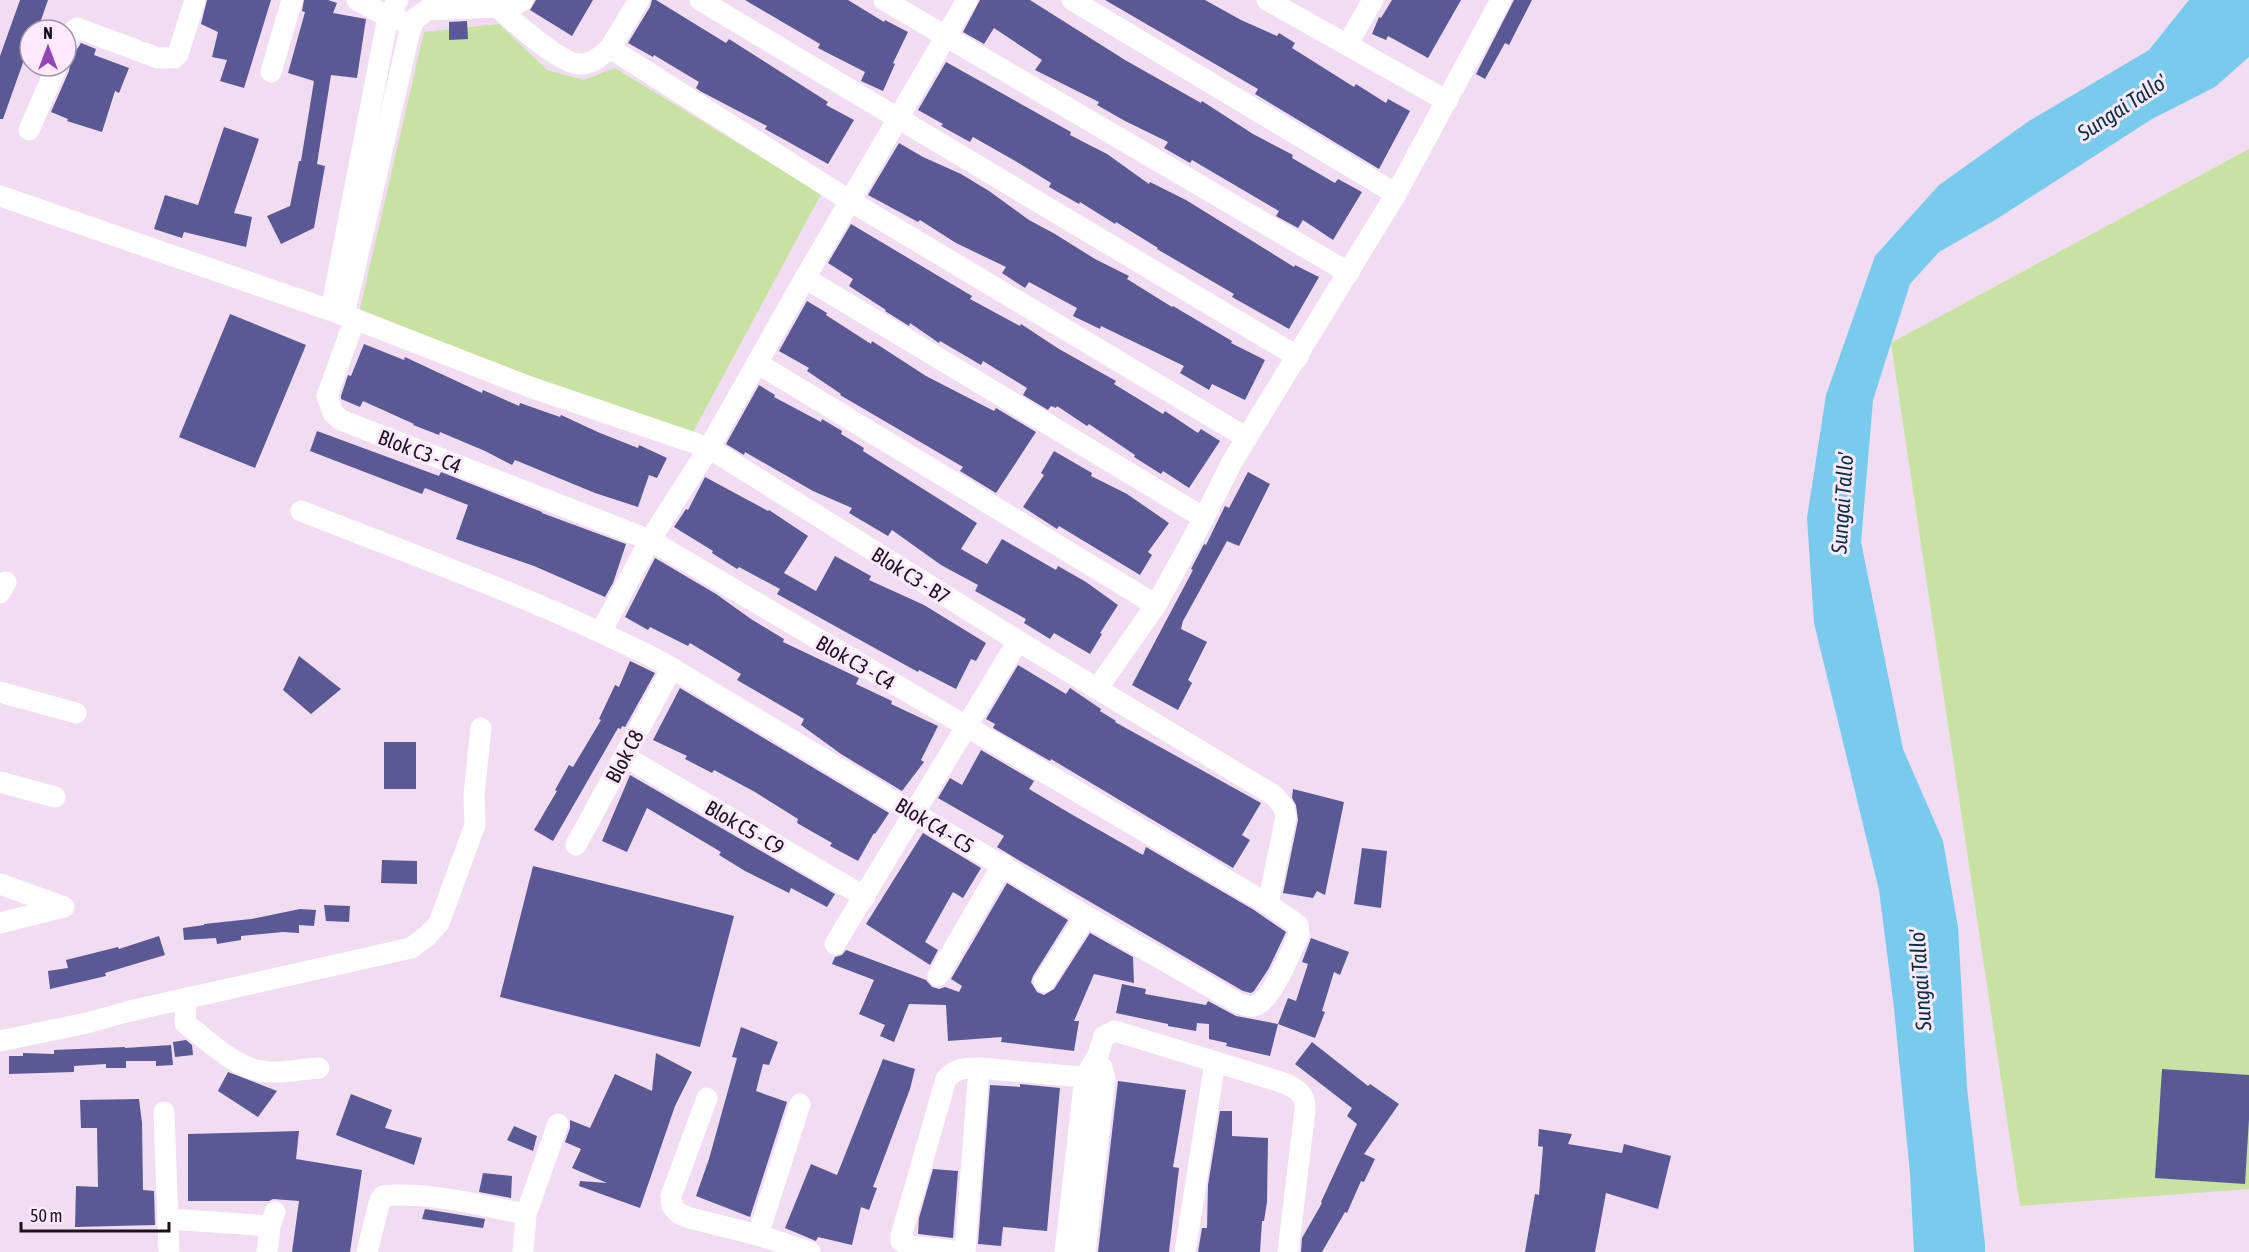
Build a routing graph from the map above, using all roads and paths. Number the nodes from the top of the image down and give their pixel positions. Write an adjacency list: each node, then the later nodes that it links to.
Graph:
1 (195, 0): 16 (street)
2 (292, 0): 20 (street)
3 (357, 0): 14 (street)
4 (524, 0): 13 (street)
5 (639, 0): 19 (street)
6 (700, 0): 23 (street)
7 (884, 0): 17 (street)
8 (967, 0): 17 (street)
9 (1072, 0): 25 (street)
10 (1267, 0): 18 (street)
11 (1373, 0): 18 (street)
12 (1501, 0): 22 (street)
13 (497, 7): 15 (street); 19 (street)
14 (393, 8): 15 (street); 30 (street)
15 (414, 13): 30 (street)
16 (78, 28)
17 (944, 36): 23 (street); 28 (street)
18 (1347, 45): 22 (street)
19 (610, 48): 27 (street)
20 (271, 72)
21 (52, 78): 24 (street)
22 (1447, 101): 25 (street)
23 (898, 117): 27 (street); 31 (street)
24 (29, 130)
25 (1396, 194): 28 (street)
26 (0, 196): 30 (street, Blok C3 - B7)
27 (850, 201): 29 (street); 33 (street)
28 (1349, 273): 31 (street)
29 (805, 278): 32 (street); 36 (street)
30 (343, 315): 34 (street, Blok C3 - B7); 37 (street, Blok C3 - C4)
31 (1298, 357): 33 (street)
32 (758, 363): 34 (street); 38 (street)
33 (1247, 438): 36 (street)
34 (709, 448): 37 (street); 40 (street, Blok C3 - B7)
35 (301, 511): 39 (street, Blok C4 - C5)
36 (1204, 518): 38 (street)
37 (650, 540): 39 (street); 45 (street, Blok C3 - C4)
38 (1156, 605): 43 (street)
39 (601, 632): 41 (street, Blok C4 - C5)
40 (1018, 641): 43 (street, Blok C3 - B7); 45 (street)
41 (672, 668): 47 (street, Blok C8); 50 (street, Blok C4 - C5)
42 (0, 692): 44 (street)
43 (1106, 694): 55 (street, Blok C3 - B7)
44 (76, 713)
45 (967, 727): 50 (street); 55 (street, Blok C3 - C4)
46 (481, 728): 62 (street)
47 (624, 756): 51 (street, Blok C8); 54 (street, Blok C5 - C9)
48 (0, 783): 49 (street)
49 (56, 797)
50 (915, 813): 52 (street, Blok C4 - C5); 54 (street)
51 (576, 845)
52 (1003, 864): 56 (street, Blok C4 - C5); 59 (street)
53 (0, 884): 57 (street)
54 (865, 897): 58 (street)
55 (1268, 904): 61 (street, Blok C3 - C4)
56 (1086, 916): 60 (street); 61 (street, Blok C4 - C5)
57 (0, 922)
58 (835, 944)
59 (938, 976)
60 (1044, 982)
61 (1268, 995)
62 (186, 998): 63 (street); 65 (street)
63 (0, 1041)
64 (1215, 1062): 67 (street); 84 (street); 85 (street)
65 (319, 1068)
66 (979, 1068): 67 (street); 80 (street); 81 (street)
67 (1095, 1078): 82 (street); 83 (street)
68 (707, 1098): 74 (street)
69 (800, 1104): 74 (street)
70 (164, 1112): 73 (street)
71 (558, 1124): 72 (street)
72 (526, 1214): 77 (street); 78 (street)
73 (169, 1219): 75 (street); 76 (street)
74 (758, 1236): 79 (street)
75 (170, 1252)
76 (267, 1252)
77 (367, 1252)
78 (523, 1252)
79 (810, 1252)
80 (961, 1252)
81 (965, 1252)
82 (1065, 1252)
83 (1085, 1252)
84 (1185, 1252)
85 (1288, 1252)

